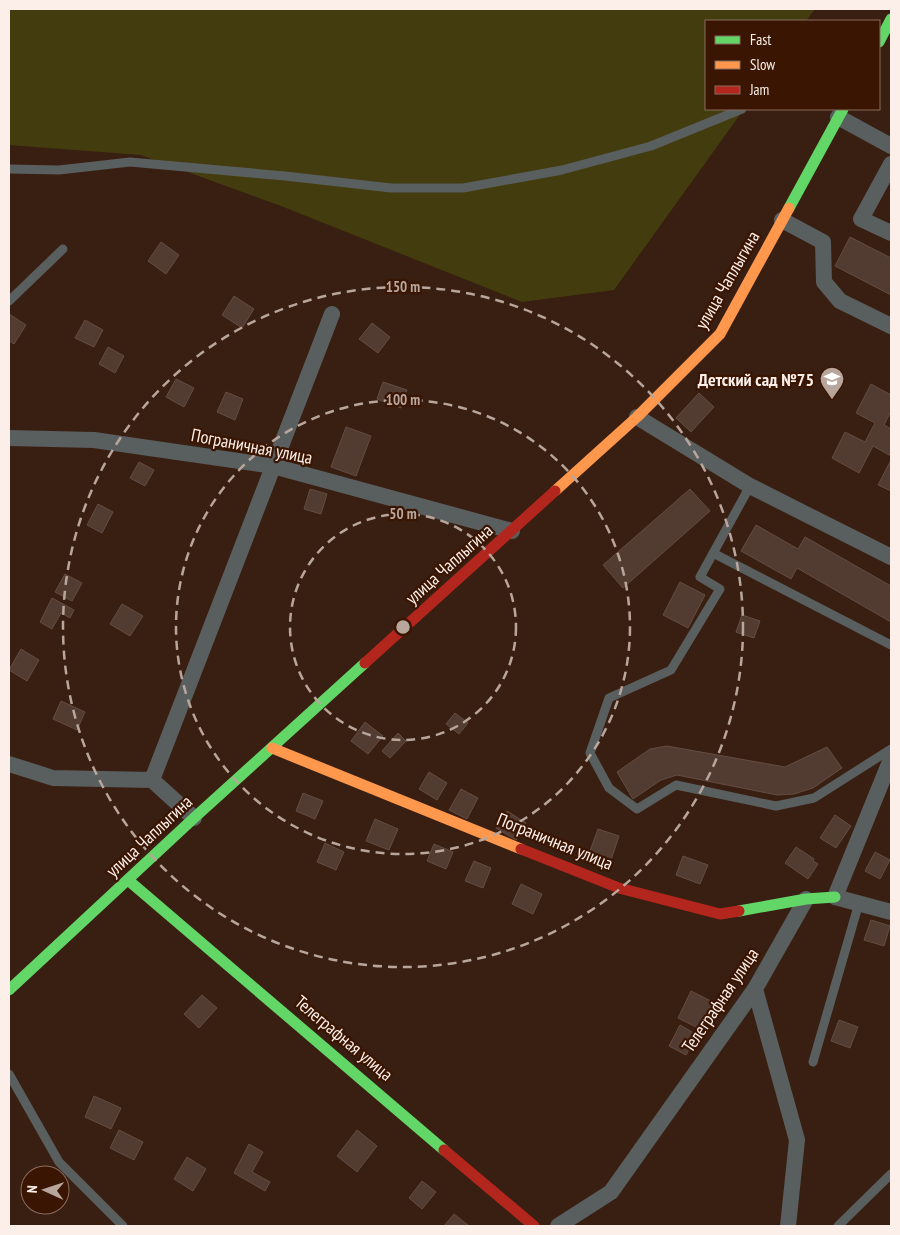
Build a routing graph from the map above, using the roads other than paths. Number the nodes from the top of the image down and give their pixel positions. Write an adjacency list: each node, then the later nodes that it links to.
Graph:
1 (891, 18): 2 (main road)
2 (880, 40)
3 (740, 110): 7 (lane)
4 (840, 113): 5 (street); 8 (main road, улица Чаплыгина)
5 (891, 146)
6 (891, 164): 9 (street)
7 (9, 168)
8 (782, 220): 13 (street); 14 (main road, улица Чаплыгина)
9 (891, 233)
10 (63, 249): 11 (lane)
11 (9, 301)
12 (332, 314): 16 (street)
13 (891, 326)
14 (637, 417): 17 (street); 18 (main road, улица Чаплыгина)
15 (9, 438): 16 (street, Пограничная улица)
16 (273, 466): 18 (street, Пограничная улица); 26 (street)
17 (750, 486): 19 (lane); 20 (street)
18 (512, 531): 22 (main road, улица Чаплыгина)
19 (713, 553): 21 (lane); 23 (lane)
20 (891, 557)
21 (891, 645)
22 (272, 748): 27 (main road, улица Чаплыгина); 30 (main road, Пограничная улица)
23 (891, 749)
24 (891, 759): 29 (street)
25 (9, 764): 26 (street)
26 (152, 780): 27 (street)
27 (194, 818): 28 (main road, улица Чаплыгина)
28 (128, 880): 34 (main road, улица Чаплыгина); 39 (main road, Телеграфная улица)
29 (835, 897): 30 (main road, Пограничная улица); 31 (street, Пограничная улица)
30 (806, 899): 33 (street, Телеграфная улица)
31 (858, 903): 32 (street, Пограничная улица); 35 (lane)
32 (891, 912)
33 (755, 989): 40 (street, Телеграфная улица); 41 (street)
34 (9, 990)
35 (813, 1062)
36 (9, 1074): 38 (lane)
37 (891, 1174): 42 (lane)
38 (123, 1226)
39 (534, 1226)
40 (558, 1226)
41 (788, 1226)
42 (838, 1226)

